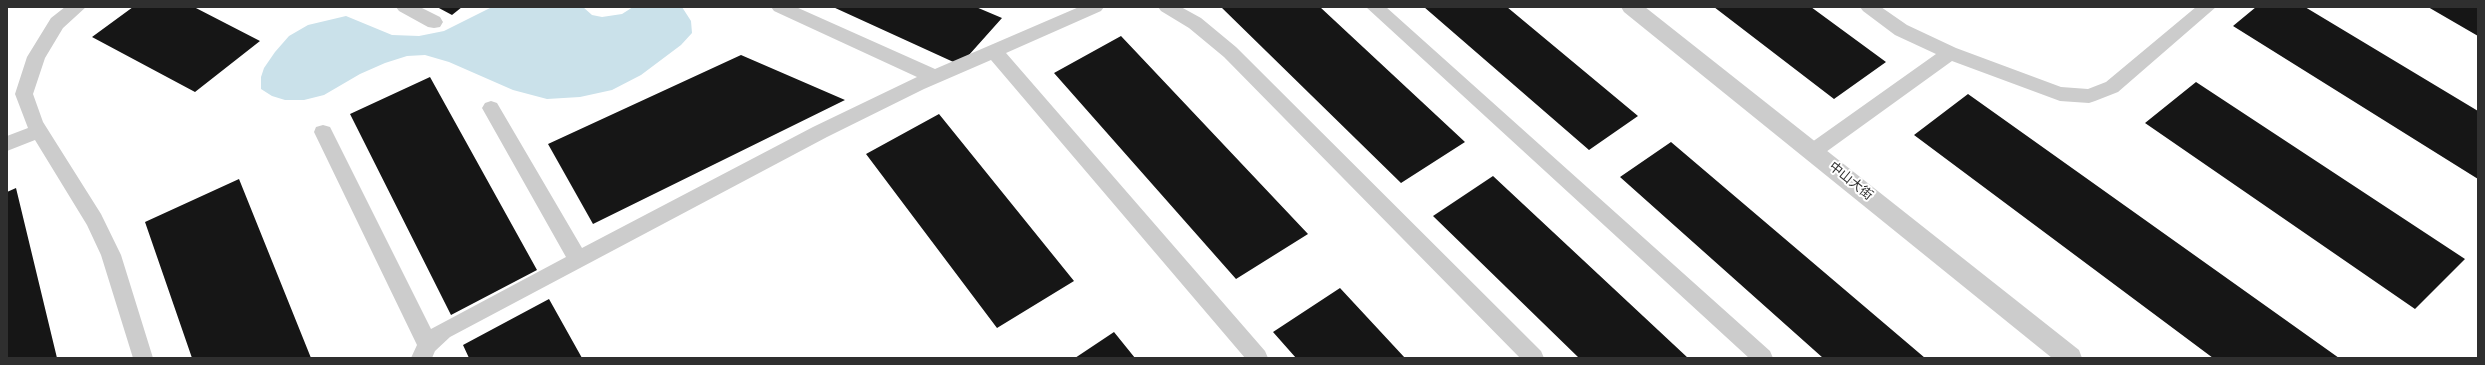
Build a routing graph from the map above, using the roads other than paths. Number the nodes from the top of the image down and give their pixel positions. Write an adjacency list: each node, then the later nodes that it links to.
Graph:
1 (77, 7): 15 (lane)
2 (406, 7): 10 (lane)
3 (780, 7): 13 (lane)
4 (1095, 7): 11 (lane)
5 (1167, 7): 23 (lane)
6 (1375, 7): 24 (lane)
7 (1630, 7): 18 (street, 中山大街)
8 (1869, 7): 12 (lane)
9 (2207, 7): 12 (lane)
10 (434, 22)
11 (994, 51): 13 (lane); 22 (lane)
12 (1950, 53): 18 (lane)
13 (935, 77): 19 (lane)
14 (492, 108): 19 (lane)
15 (39, 132): 17 (lane); 21 (lane)
16 (323, 132): 20 (lane)
17 (7, 144)
18 (1812, 152): 25 (street, 中山大街)
19 (578, 260): 20 (lane)
20 (425, 352)
21 (143, 358)
22 (1258, 358)
23 (1534, 358)
24 (1763, 358)
25 (2070, 358)

